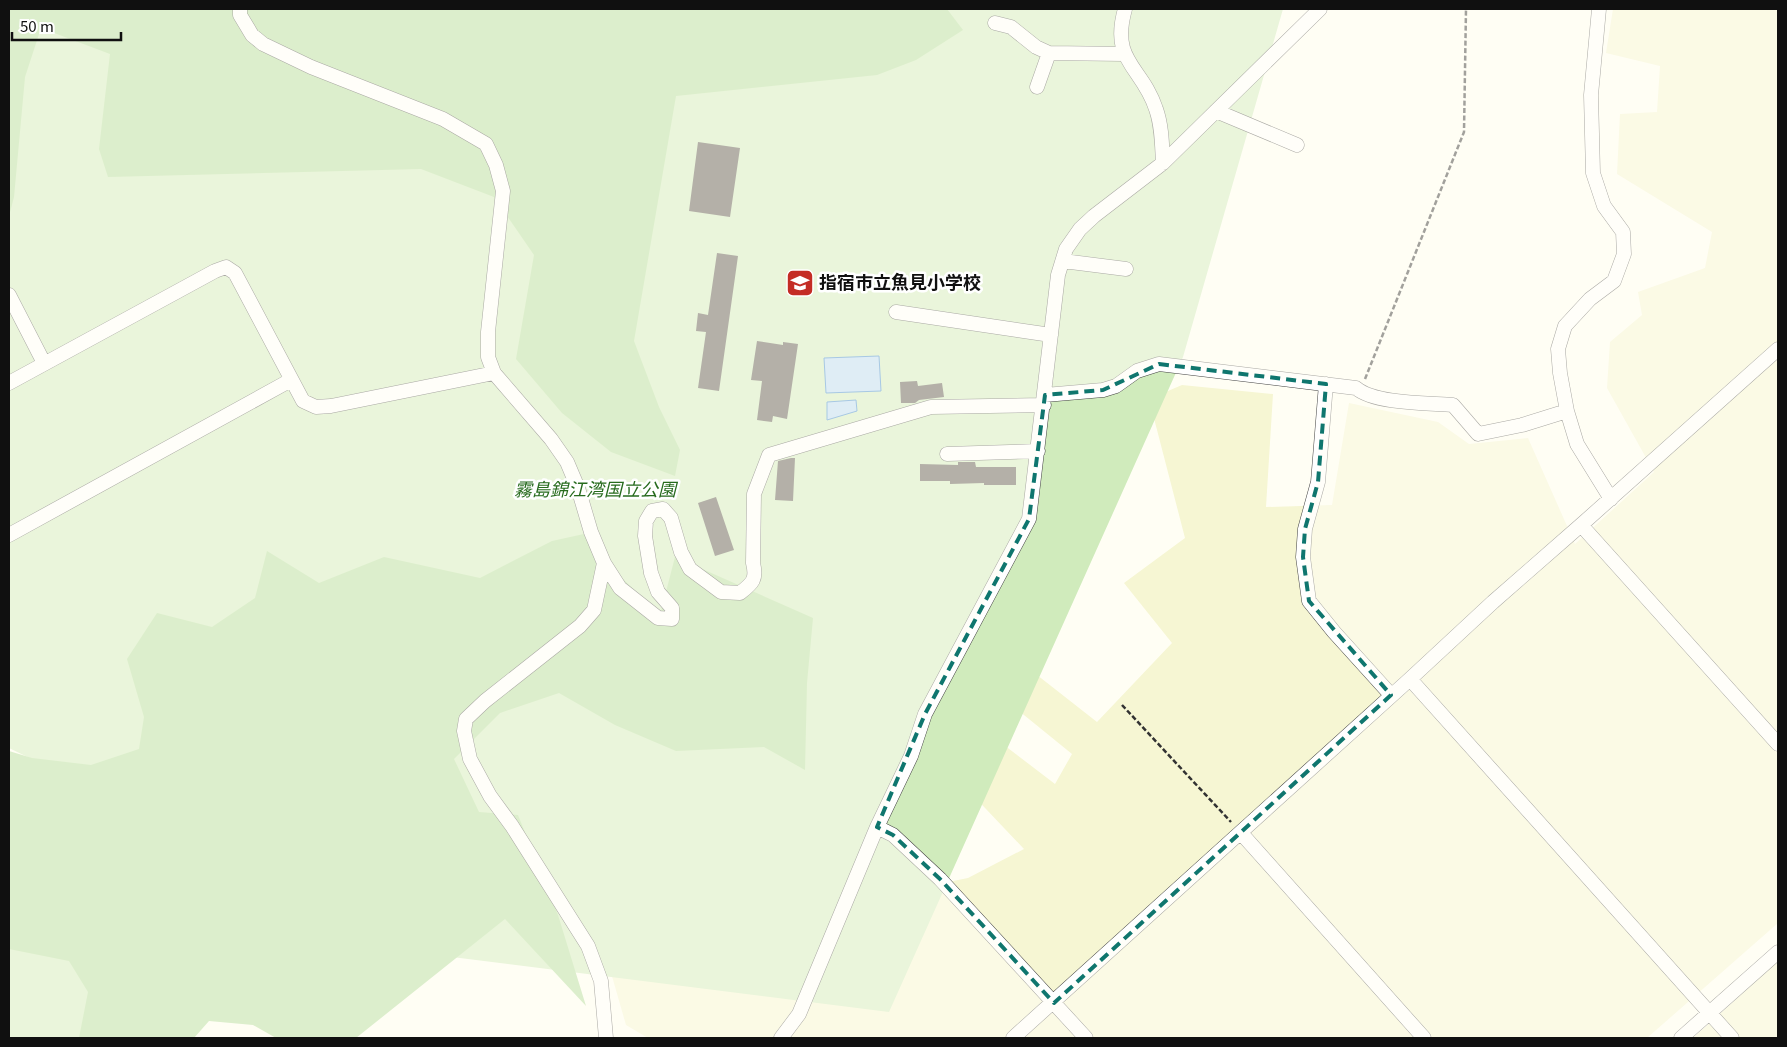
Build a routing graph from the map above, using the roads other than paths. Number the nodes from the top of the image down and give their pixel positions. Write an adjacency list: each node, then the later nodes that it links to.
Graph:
1 (240, 9): 19 (street)
2 (1125, 9): 7 (street)
3 (1320, 9): 9 (street)
4 (1599, 9): 24 (street)
5 (995, 23): 6 (street)
6 (1049, 53): 7 (street); 8 (street)
7 (1124, 54): 11 (street)
8 (1037, 87)
9 (1216, 111): 10 (street); 11 (street)
10 (1297, 145)
11 (1163, 163): 12 (street)
12 (1063, 261): 13 (street); 16 (street)
13 (1126, 269)
14 (9, 295): 18 (street)
15 (896, 312): 16 (street)
16 (1051, 335): 23 (street)
17 (1778, 349): 27 (street)
18 (44, 363): 20 (street); 21 (street)
19 (494, 373): 20 (street); 30 (street)
20 (291, 380): 29 (street)
21 (9, 383)
22 (1326, 384): 23 (street); 24 (street); 32 (street)
23 (1044, 400): 25 (street); 30 (street)
24 (1566, 411): 27 (street)
25 (1038, 451): 26 (street); 34 (street)
26 (947, 454)
27 (1611, 499): 28 (street)
28 (1581, 525): 31 (street); 33 (street)
29 (9, 535)
30 (604, 563): 39 (street)
31 (1410, 679): 32 (street); 38 (street)
32 (1391, 695): 35 (street)
33 (1778, 744)
34 (877, 827): 37 (street); 40 (street)
35 (1240, 833): 37 (street); 43 (street)
36 (1778, 952): 38 (street)
37 (1054, 1003): 41 (street); 42 (street)
38 (1710, 1013): 44 (street); 45 (street)
39 (606, 1038)
40 (781, 1038)
41 (1013, 1038)
42 (1086, 1038)
43 (1424, 1038)
44 (1681, 1038)
45 (1732, 1038)

